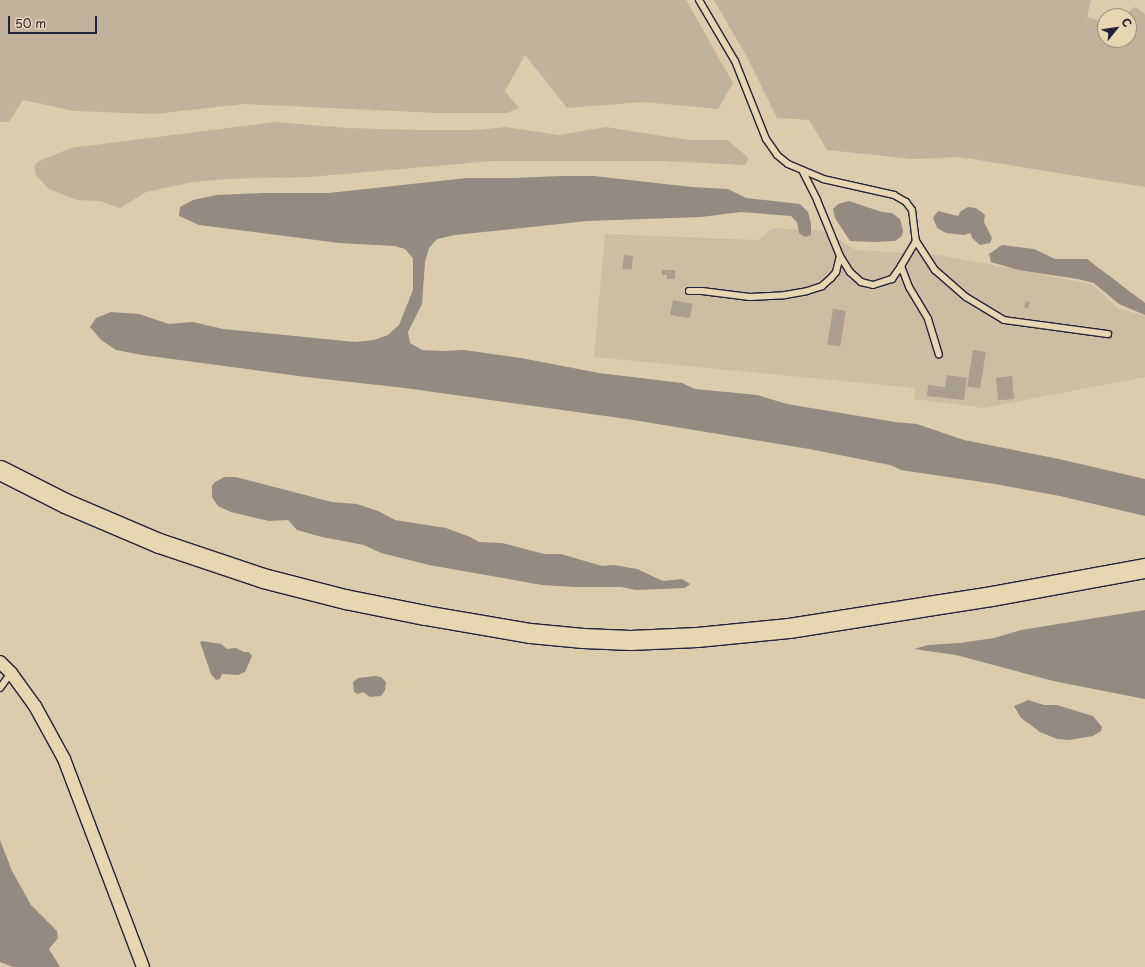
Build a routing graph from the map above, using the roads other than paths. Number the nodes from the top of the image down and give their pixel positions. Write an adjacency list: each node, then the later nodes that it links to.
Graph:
1 (700, 0): 2 (lane)
2 (803, 172): 3 (lane); 4 (lane)
3 (916, 241): 5 (lane); 7 (lane)
4 (840, 256): 5 (lane); 6 (lane)
5 (901, 266): 8 (lane)
6 (689, 291)
7 (1108, 334)
8 (939, 354)
9 (0, 470): 10 (highway)
10 (1145, 568)
11 (0, 662): 12 (street)
12 (11, 673): 13 (lane); 14 (street)
13 (0, 688)
14 (143, 967)

